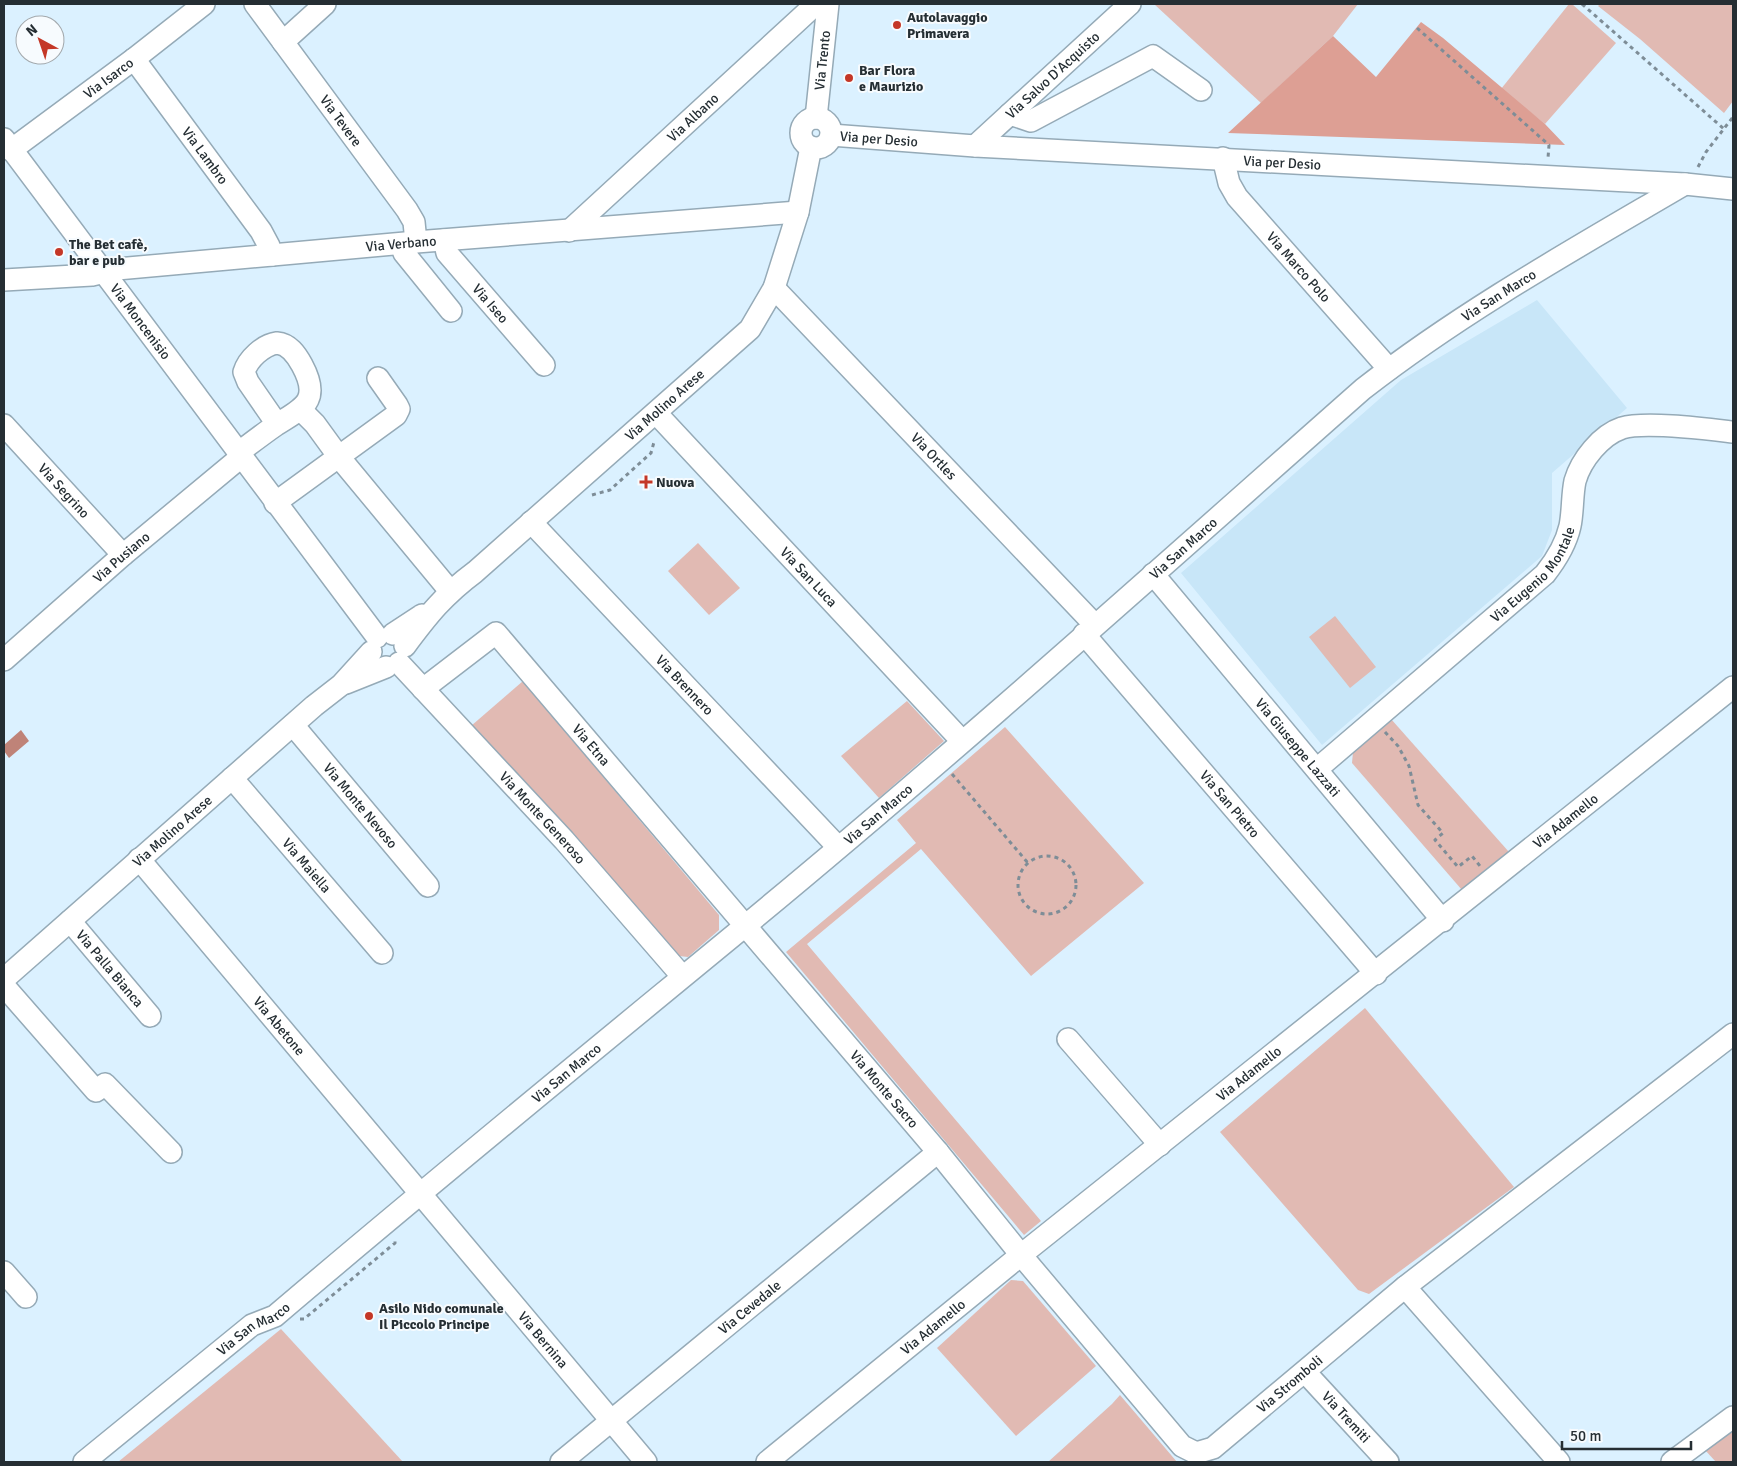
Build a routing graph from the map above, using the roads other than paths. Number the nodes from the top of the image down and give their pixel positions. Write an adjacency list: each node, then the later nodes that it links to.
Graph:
1 (204, 4): 8 (street, Via Isarco)
2 (255, 4): 7 (street, Via Tevere)
3 (325, 4): 7 (street)
4 (816, 4): 20 (street, Via Albano)
5 (828, 4): 11 (street, Via Trento)
6 (1130, 4): 10 (street, Via Salvo D'Acquisto)
7 (283, 42): 22 (street, Via Tevere)
8 (134, 59): 13 (street, Via Isarco); 23 (street, Via Lambro)
9 (1201, 90): 10 (street)
10 (1010, 114): 14 (street, Via Salvo D'Acquisto)
11 (816, 118): 12 (street); 15 (street)
12 (831, 135): 14 (street, Via per Desio); 15 (street)
13 (8, 145): 24 (street, Via Moncenisio)
14 (975, 146): 16 (street, Via per Desio)
15 (811, 147): 19 (street, Via Molino Arese)
16 (1223, 158): 17 (street, Via per Desio); 29 (street, Via Marco Polo)
17 (1690, 184): 18 (street, Via per Desio); 29 (street, Via San Marco)
18 (1733, 188)
19 (798, 212): 20 (street, Via Verbano); 26 (street, Via Molino Arese)
20 (569, 231): 21 (street, Via Verbano)
21 (444, 240): 22 (street, Via Verbano); 28 (street, Via Iseo)
22 (409, 243): 23 (street, Via Verbano); 27 (street)
23 (272, 255): 24 (street, Via Verbano)
24 (104, 272): 25 (street, Via Verbano); 36 (street, Via Moncenisio)
25 (4, 280)
26 (774, 288): 32 (street, Via Molino Arese); 43 (street, Via Ortles)
27 (451, 311)
28 (544, 365)
29 (1389, 368): 41 (street, Via San Marco)
30 (378, 378): 37 (street)
31 (301, 410): 33 (street); 33 (street); 37 (street)
32 (663, 420): 39 (street, Via Molino Arese); 49 (street, Via San Luca)
33 (277, 424): 36 (street, Via Pusiano)
34 (4, 425): 40 (street, Via Segrino)
35 (1733, 432): 50 (street, Via Eugenio Montale)
36 (239, 455): 38 (street, Via Moncenisio); 40 (street, Via Pusiano)
37 (339, 457): 38 (street); 42 (street)
38 (275, 503): 44 (street, Via Moncenisio)
39 (531, 522): 42 (street, Via Molino Arese); 52 (street, Via Brennero)
40 (123, 556): 45 (street, Via Pusiano)
41 (1153, 574): 43 (street, Via San Marco); 50 (street, Via Giuseppe Lazzati)
42 (450, 591): 44 (street, Via Molino Arese)
43 (1089, 629): 49 (street, Via San Marco); 59 (street, Via San Pietro)
44 (389, 650): 47 (street, Via Monte Generoso); 48 (street, Via Molino Arese)
45 (4, 660)
46 (1733, 688): 55 (street, Via Adamello)
47 (423, 689): 57 (street, Via Etna); 61 (street, Via Monte Generoso)
48 (293, 725): 51 (street, Via Molino Arese); 54 (street, Via Monte Nevoso)
49 (962, 741): 52 (street, Via San Marco)
50 (1317, 770): 55 (street, Via Giuseppe Lazzati)
51 (232, 778): 53 (street, Via Molino Arese); 58 (street, Via Maiella)
52 (838, 847): 57 (street, Via San Marco)
53 (139, 859): 56 (street, Via Molino Arese); 68 (street, Via Abetone)
54 (428, 886)
55 (1443, 920): 59 (street, Via Adamello)
56 (70, 921): 60 (street, Via Molino Arese); 62 (street, Via Palla Bianca)
57 (744, 927): 61 (street, Via San Marco); 67 (street, Via Monte Sacro)
58 (382, 953)
59 (1376, 974): 65 (street, Via Adamello)
60 (6, 975): 66 (street)
61 (682, 976): 68 (street, Via San Marco)
62 (150, 1016)
63 (1733, 1034): 71 (street, Via Stromboli)
64 (1068, 1038): 65 (street)
65 (1160, 1145): 69 (street, Via Adamello)
66 (171, 1152)
67 (938, 1152): 69 (street, Via Monte Sacro); 75 (street, Via Cevedale)
68 (420, 1192): 75 (street, Via Bernina); 76 (street, Via San Marco)
69 (1021, 1255): 73 (street, Via Stromboli); 79 (street, Via Adamello)
70 (4, 1272): 72 (street)
71 (1405, 1287): 73 (street, Via Stromboli); 81 (street)
72 (26, 1297)
73 (1305, 1372): 80 (street, Via Tremiti)
74 (1733, 1417): 82 (street)
75 (612, 1420): 77 (street, Via Cevedale); 78 (street, Via Bernina)
76 (84, 1462)
77 (561, 1462)
78 (646, 1462)
79 (767, 1462)
80 (1388, 1462)
81 (1559, 1462)
82 (1672, 1462)

